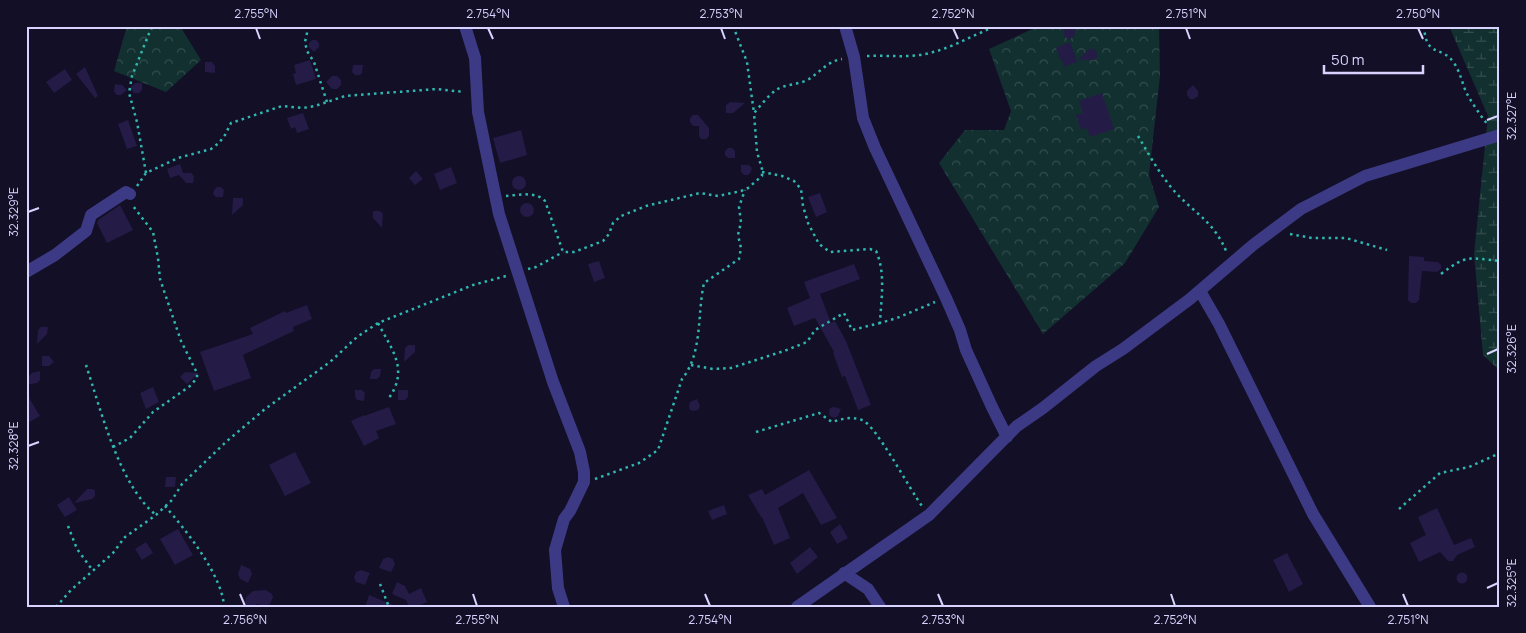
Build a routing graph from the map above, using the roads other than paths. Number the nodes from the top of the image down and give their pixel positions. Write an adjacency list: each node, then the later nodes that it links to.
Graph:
1 (465, 26): 9 (street)
2 (845, 26): 7 (street)
3 (1495, 137): 6 (street)
4 (130, 194): 5 (street)
5 (26, 272)
6 (1200, 291): 7 (street); 12 (street)
7 (1007, 436): 8 (street)
8 (844, 573): 10 (street); 11 (street)
9 (564, 607)
10 (797, 607)
11 (880, 607)
12 (1370, 607)

